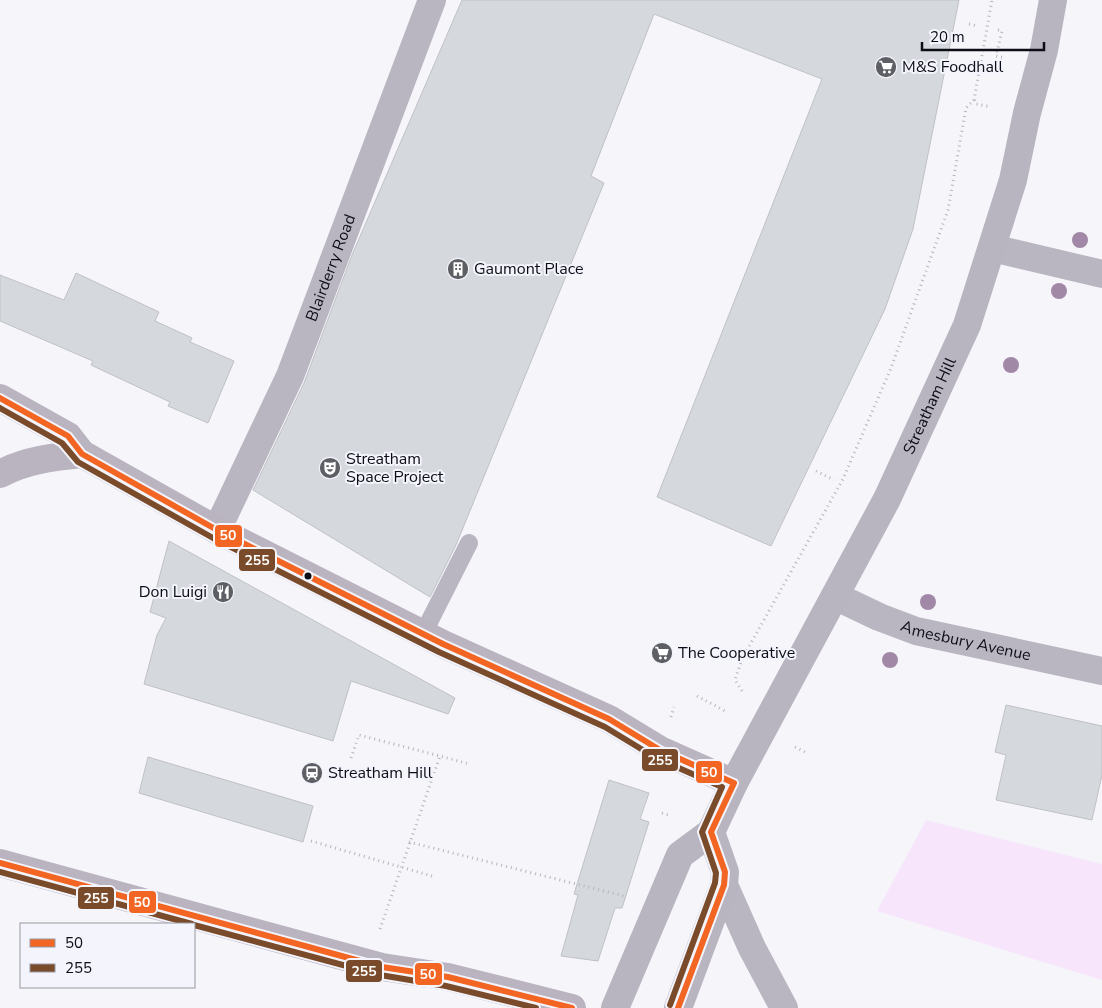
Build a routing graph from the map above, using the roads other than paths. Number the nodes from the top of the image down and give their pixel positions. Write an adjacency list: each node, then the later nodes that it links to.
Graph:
1 (432, 0): 8 (street, Blairderry Road)
2 (1053, 0): 3 (highway, Streatham Hill)
3 (992, 248): 4 (street); 10 (highway, Streatham Hill)
4 (1102, 274)
5 (0, 398): 6 (main road)
6 (82, 454): 7 (main road); 8 (main road)
7 (0, 474)
8 (217, 530): 11 (main road)
9 (469, 543): 11 (lane)
10 (835, 596): 12 (street, Amesbury Avenue); 13 (highway, Streatham Hill)
11 (423, 634): 13 (main road)
12 (1102, 671)
13 (734, 783): 14 (highway, Streatham Hill)
14 (711, 832): 16 (highway); 18 (highway)
15 (0, 863): 17 (main road)
16 (724, 885): 19 (highway); 20 (street)
17 (572, 1008)
18 (615, 1008)
19 (678, 1008)
20 (784, 1008)

